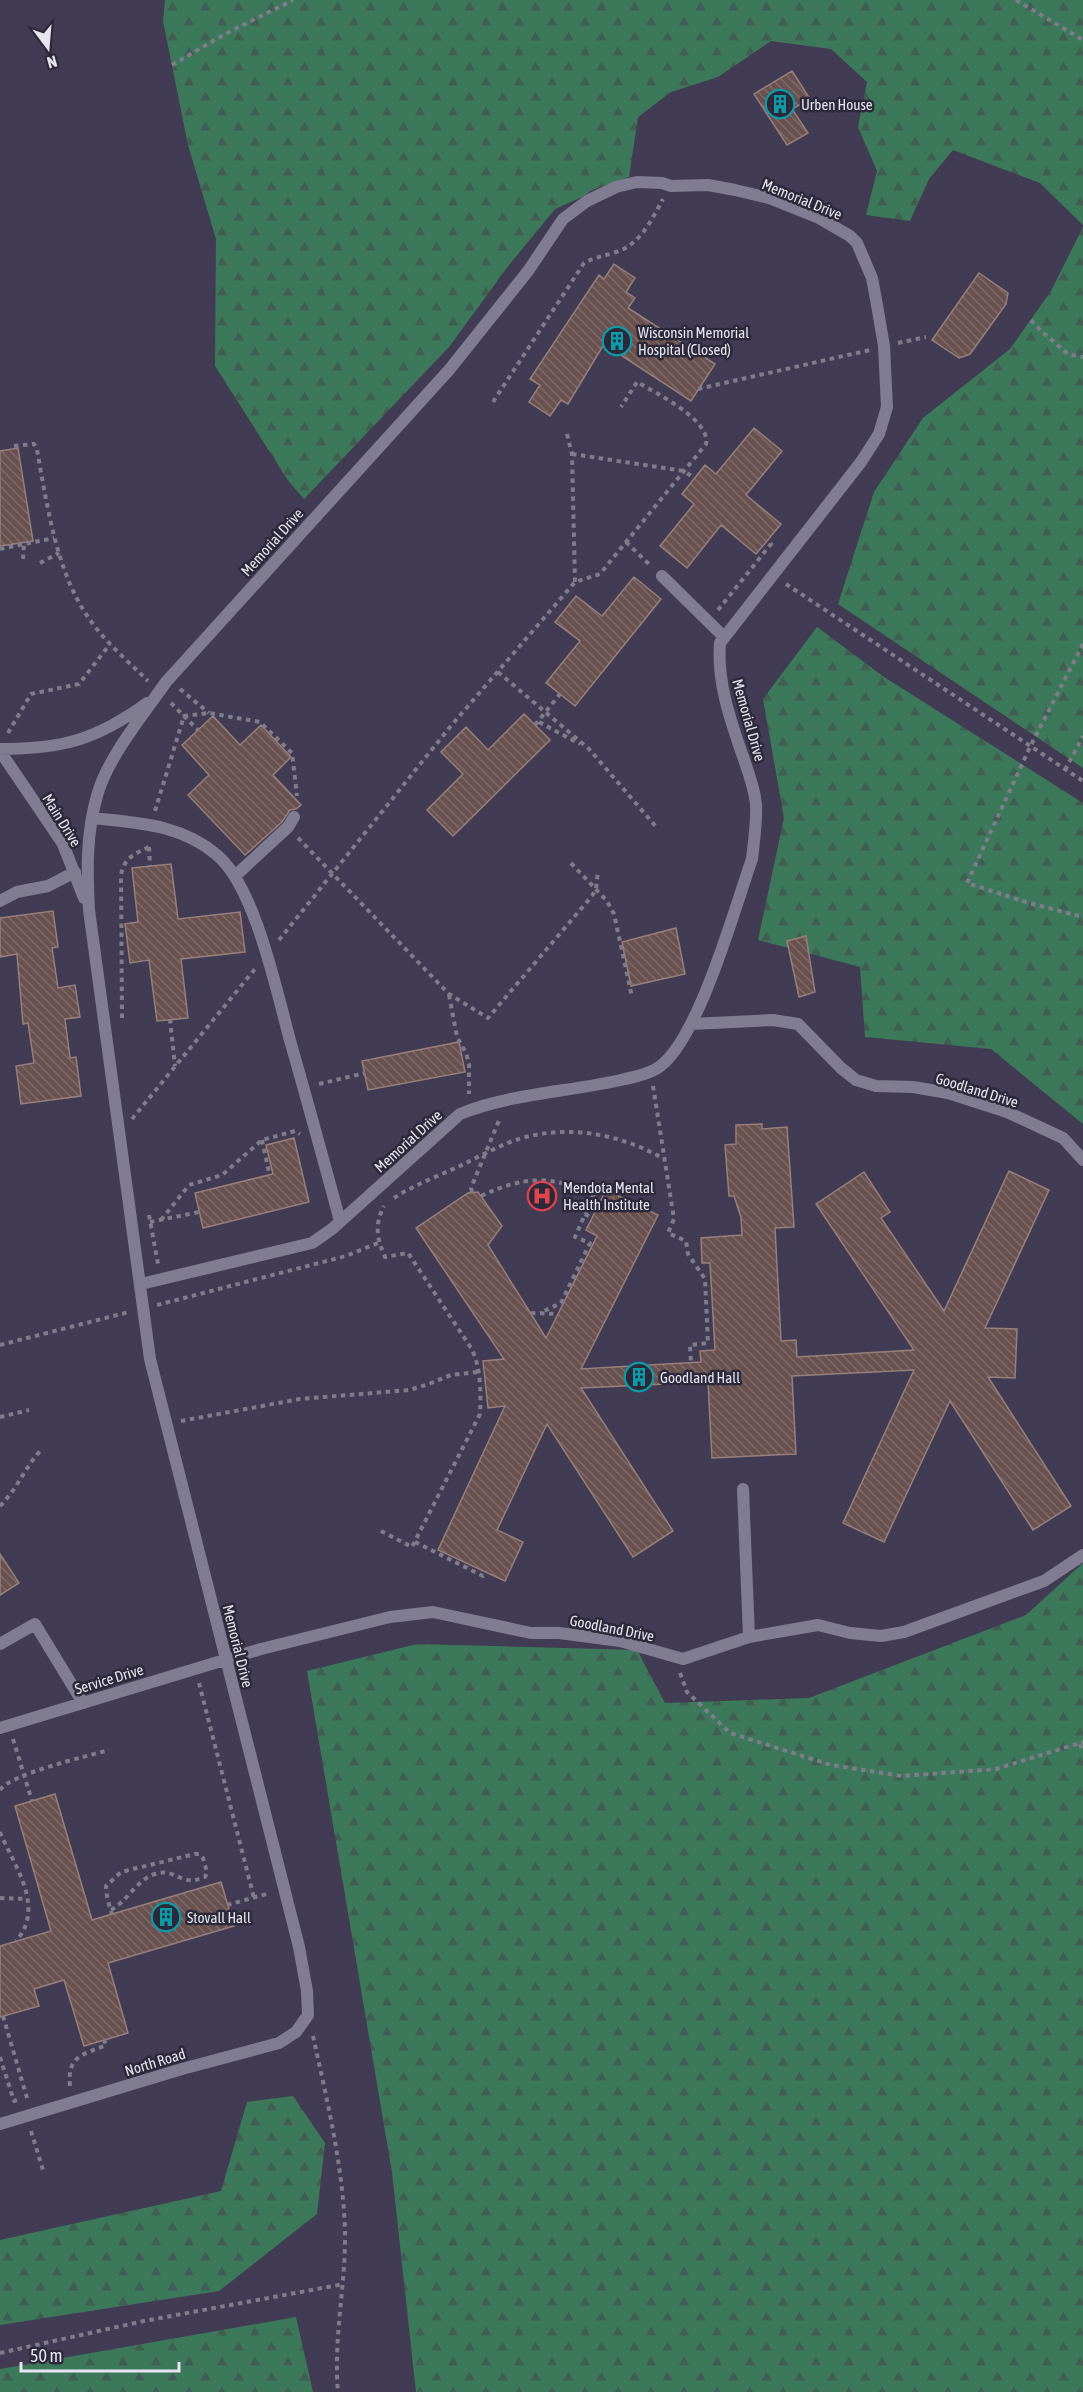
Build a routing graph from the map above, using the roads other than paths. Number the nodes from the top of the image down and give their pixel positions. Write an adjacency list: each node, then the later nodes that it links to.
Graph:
1 (662, 576): 2 (lane)
2 (723, 636): 3 (lane, Memorial Drive); 11 (lane, Memorial Drive)
3 (157, 694): 4 (lane); 5 (lane, Memorial Drive)
4 (2, 746): 7 (lane, Main Drive)
5 (92, 818): 8 (lane); 10 (lane, Memorial Drive)
6 (291, 822): 8 (lane)
7 (75, 872): 9 (lane); 10 (lane, Main Drive)
8 (235, 876): 13 (lane)
9 (0, 901)
10 (89, 910): 14 (lane, Memorial Drive)
11 (691, 1024): 12 (lane, Goodland Drive); 13 (lane, Memorial Drive)
12 (1083, 1160)
13 (340, 1221): 14 (lane, Memorial Drive)
14 (141, 1284): 19 (lane, Memorial Drive)
15 (743, 1489): 17 (lane)
16 (1083, 1555): 17 (lane, Goodland Drive)
17 (749, 1638): 19 (lane, Goodland Drive)
18 (0, 1644): 20 (lane)
19 (227, 1659): 20 (lane, Service Drive); 22 (lane, Memorial Drive)
20 (83, 1703): 21 (lane, Service Drive)
21 (4, 1727)
22 (308, 2015): 23 (lane, North Road)
23 (0, 2124)

